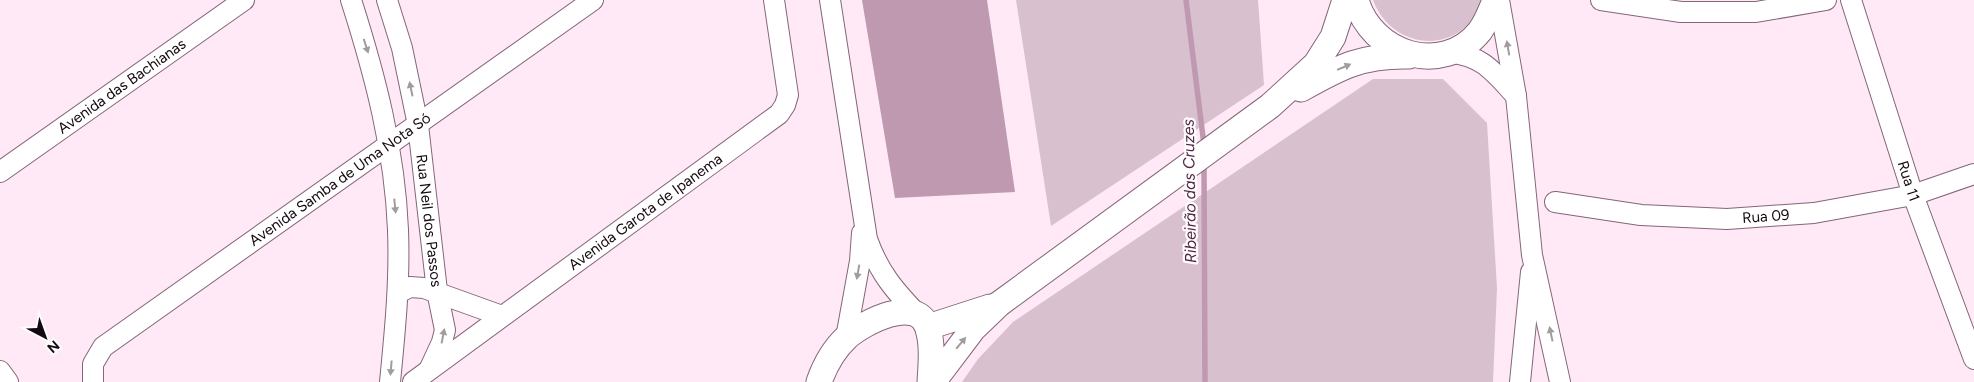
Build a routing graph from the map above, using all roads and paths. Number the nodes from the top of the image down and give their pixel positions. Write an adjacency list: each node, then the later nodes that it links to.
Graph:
1 (244, 0): 20 (street, Avenida das Bachianas)
2 (351, 0): 19 (street, one-way to 19)
3 (387, 0): 18 (street, Rua Neil dos Passos, one-way to 3)
4 (593, 0): 18 (street, Avenida Samba de Uma Nota Só)
5 (774, 0): 29 (street, Avenida Garota de Ipanema)
6 (830, 0): 24 (street)
7 (1344, 0): 17 (street)
8 (1356, 0): 15 (street)
9 (1495, 0): 14 (street)
10 (1500, 0): 16 (street, one-way to 10)
11 (1601, 0): 12 (street)
12 (1826, 0)
13 (1851, 0): 22 (street, Rua 11)
14 (1448, 52): 15 (street); 16 (street)
15 (1421, 56): 17 (street, one-way to 15)
16 (1516, 96): 25 (street)
17 (1270, 106): 28 (street)
18 (418, 125): 19 (street, Avenida Samba de Uma Nota Só); 26 (street, Rua Neil dos Passos)
19 (389, 145): 27 (street, one-way to 27); 34 (street, Avenida Samba de Uma Nota Só)
20 (0, 172)
21 (1974, 174): 22 (street, Rua 09)
22 (1913, 195): 23 (street, Rua 09); 32 (street, Rua 11)
23 (1555, 202)
24 (863, 206): 30 (street); 31 (street, one-way to 31)
25 (1532, 255): 40 (street); 41 (street, one-way to 25)
26 (437, 291): 27 (street); 29 (street); 35 (street, Rua Neil dos Passos, one-way to 26)
27 (398, 293): 37 (street, one-way to 37)
28 (1000, 304): 30 (street); 39 (street, one-way to 28)
29 (502, 316): 35 (street, Avenida Garota de Ipanema)
30 (924, 322): 31 (street); 39 (street)
31 (846, 338): 38 (street)
32 (1974, 360)
33 (0, 371): 36 (street)
34 (93, 373)
35 (423, 378)
36 (8, 382)
37 (390, 382)
38 (819, 382)
39 (931, 382)
40 (1520, 382)
41 (1560, 382)

